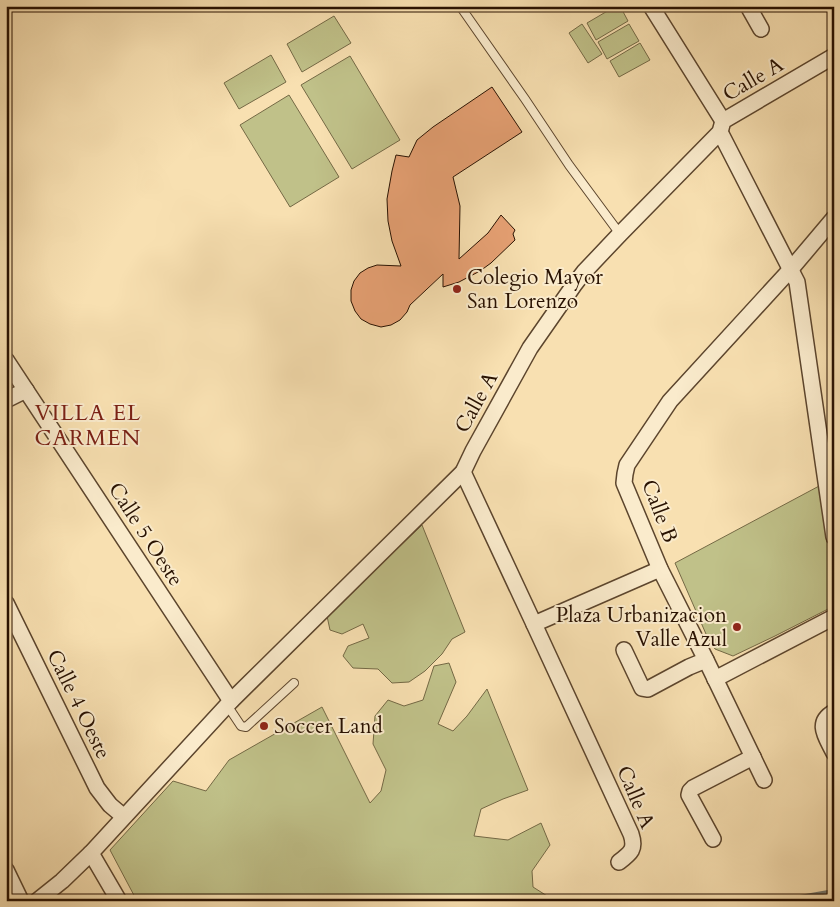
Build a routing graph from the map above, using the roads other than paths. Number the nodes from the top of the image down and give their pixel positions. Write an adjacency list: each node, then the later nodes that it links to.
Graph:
1 (460, 6): 8 (lane)
2 (651, 6): 6 (street)
3 (748, 6): 4 (street)
4 (761, 30)
5 (834, 56): 6 (street, Calle A)
6 (721, 126): 8 (street, Calle A); 9 (street)
7 (834, 218): 9 (street, Calle B)
8 (620, 234): 13 (street, Calle A)
9 (791, 268): 14 (street); 15 (street, Calle B)
10 (6, 360): 11 (street, Calle 5 Oeste)
11 (26, 390): 12 (street); 23 (street, Calle 5 Oeste)
12 (6, 400)
13 (463, 472): 18 (street, Calle A); 23 (street)
14 (834, 537)
15 (660, 569): 18 (street); 20 (street, Calle B)
16 (6, 603): 28 (street, Calle 4 Oeste)
17 (834, 617): 21 (street)
18 (534, 624): 31 (street, Calle A)
19 (624, 650): 20 (street)
20 (706, 660): 21 (street, Calle B)
21 (715, 679): 26 (street, Calle B)
22 (294, 683): 23 (lane)
23 (229, 703): 28 (street)
24 (834, 712): 25 (street)
25 (834, 753)
26 (753, 757): 27 (street, Calle B); 29 (street)
27 (764, 780)
28 (123, 816): 30 (street)
29 (713, 839)
30 (91, 853): 34 (street); 35 (street)
31 (619, 862)
32 (6, 870): 33 (street)
33 (21, 901)
34 (37, 901)
35 (119, 901)

